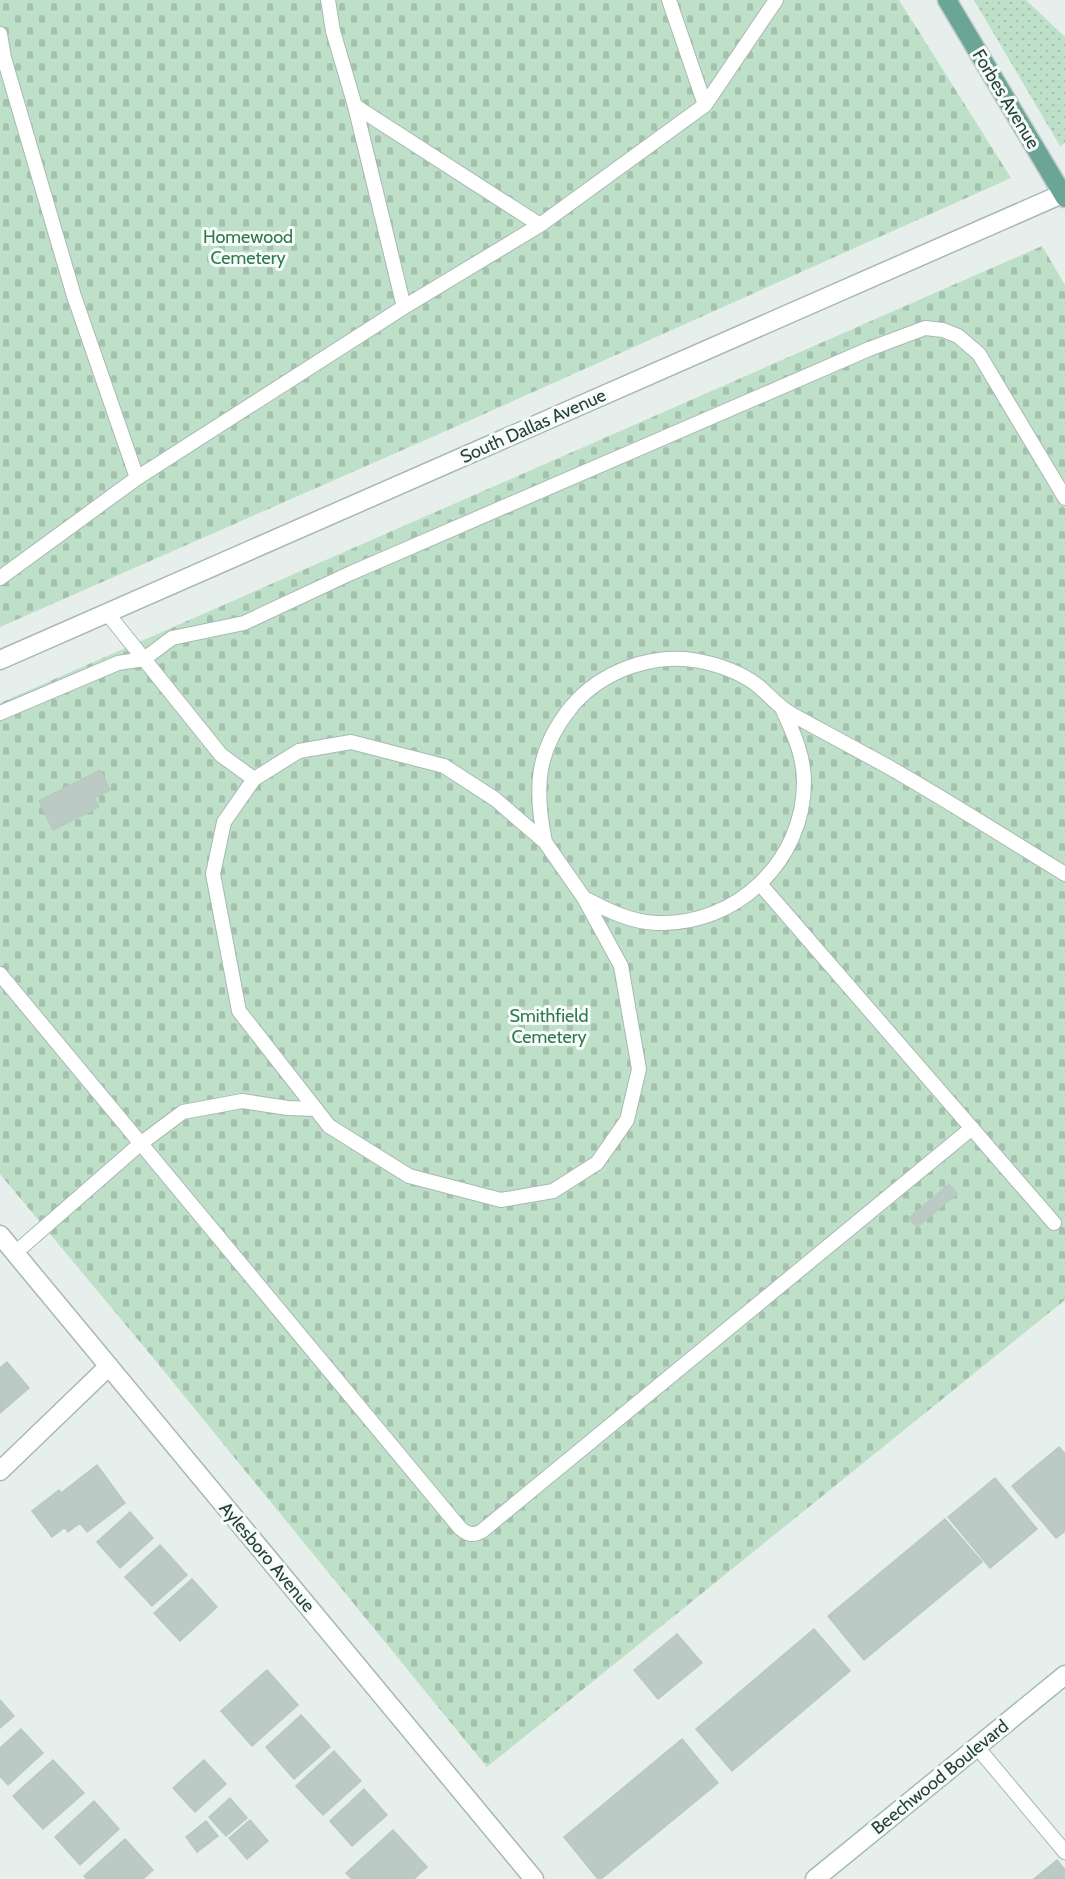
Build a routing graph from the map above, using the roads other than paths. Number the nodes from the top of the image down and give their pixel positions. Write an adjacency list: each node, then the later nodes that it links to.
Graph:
1 (328, 0): 7 (lane)
2 (669, 0): 6 (lane)
3 (776, 0): 6 (lane)
4 (947, 0): 8 (main road, Forbes Avenue)
5 (0, 34): 11 (lane)
6 (705, 105): 9 (lane)
7 (356, 106): 9 (lane); 10 (lane)
8 (1064, 195): 14 (street, South Dallas Avenue)
9 (540, 225): 10 (lane)
10 (404, 307): 11 (lane)
11 (137, 478): 13 (lane)
12 (1065, 498): 15 (lane)
13 (0, 578)
14 (107, 613): 15 (lane); 16 (street, South Dallas Avenue)
15 (144, 659): 18 (lane); 19 (lane)
16 (0, 660)
17 (782, 708): 20 (lane); 21 (lane); 22 (lane)
18 (0, 713)
19 (254, 779): 20 (lane); 25 (lane)
20 (545, 842): 23 (lane)
21 (1065, 874)
22 (761, 885): 23 (lane); 26 (lane)
23 (584, 898): 25 (lane)
24 (0, 974): 27 (lane)
25 (316, 1109): 27 (lane)
26 (972, 1128): 27 (lane); 28 (lane)
27 (140, 1144): 30 (lane)
28 (1054, 1223)
29 (0, 1235): 30 (street, Aylesboro Avenue)
30 (15, 1253): 31 (street, Aylesboro Avenue)
31 (109, 1366): 32 (street); 36 (street, Aylesboro Avenue)
32 (0, 1471)
33 (1065, 1675): 34 (street, Beechwood Boulevard)
34 (977, 1747): 35 (lane); 37 (street, Beechwood Boulevard)
35 (1065, 1852)
36 (534, 1879)
37 (815, 1879)

